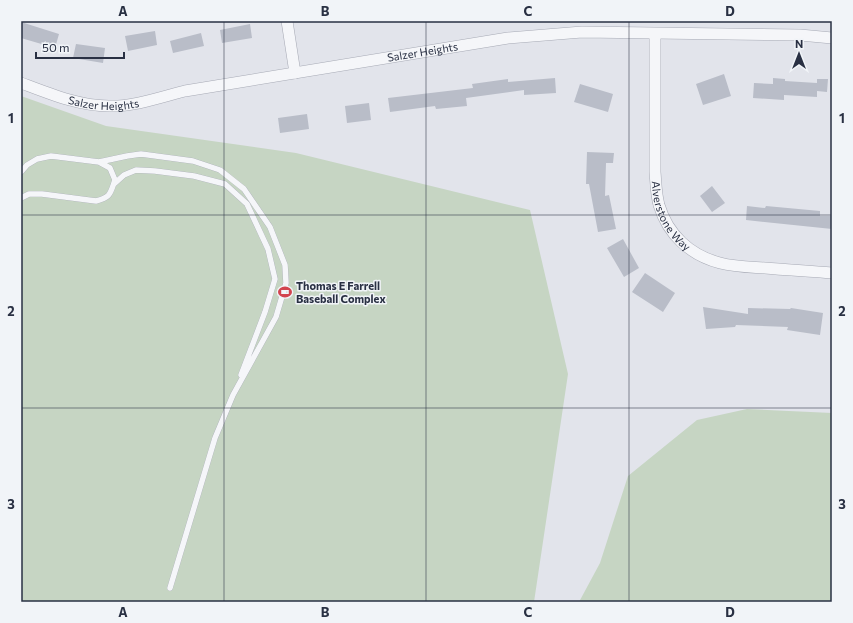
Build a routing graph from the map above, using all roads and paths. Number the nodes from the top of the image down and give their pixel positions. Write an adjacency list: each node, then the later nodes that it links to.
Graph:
1 (287, 21): 4 (street)
2 (655, 34): 3 (street, Salzer Heights); 4 (street, Salzer Heights); 10 (street, Alverstone Way)
3 (832, 38)
4 (295, 74): 5 (street, Salzer Heights)
5 (21, 83)
6 (99, 162): 7 (lane); 8 (lane); 11 (lane)
7 (21, 172)
8 (114, 184): 9 (lane); 11 (lane)
9 (21, 198)
10 (832, 273)
11 (233, 395): 12 (lane)
12 (170, 588)

